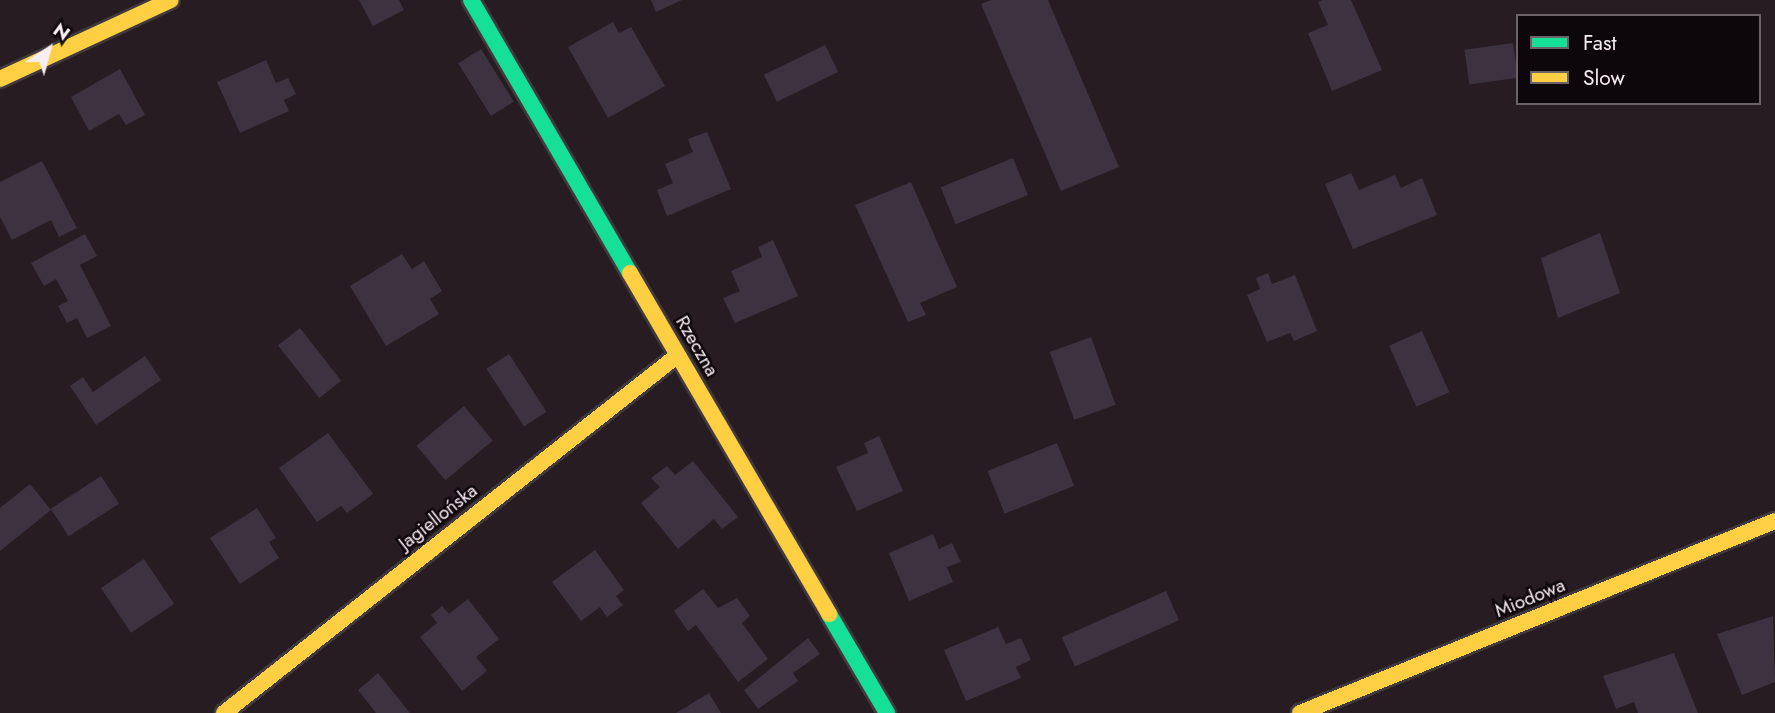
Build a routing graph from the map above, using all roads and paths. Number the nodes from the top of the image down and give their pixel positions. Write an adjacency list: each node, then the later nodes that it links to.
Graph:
1 (172, 0): 3 (street)
2 (471, 0): 4 (street, Rzeczna)
3 (0, 79)
4 (678, 355): 6 (street, Jagiellońska); 7 (street, Rzeczna)
5 (1775, 521): 8 (street, Miodowa)
6 (224, 713)
7 (887, 713)
8 (1300, 713)

